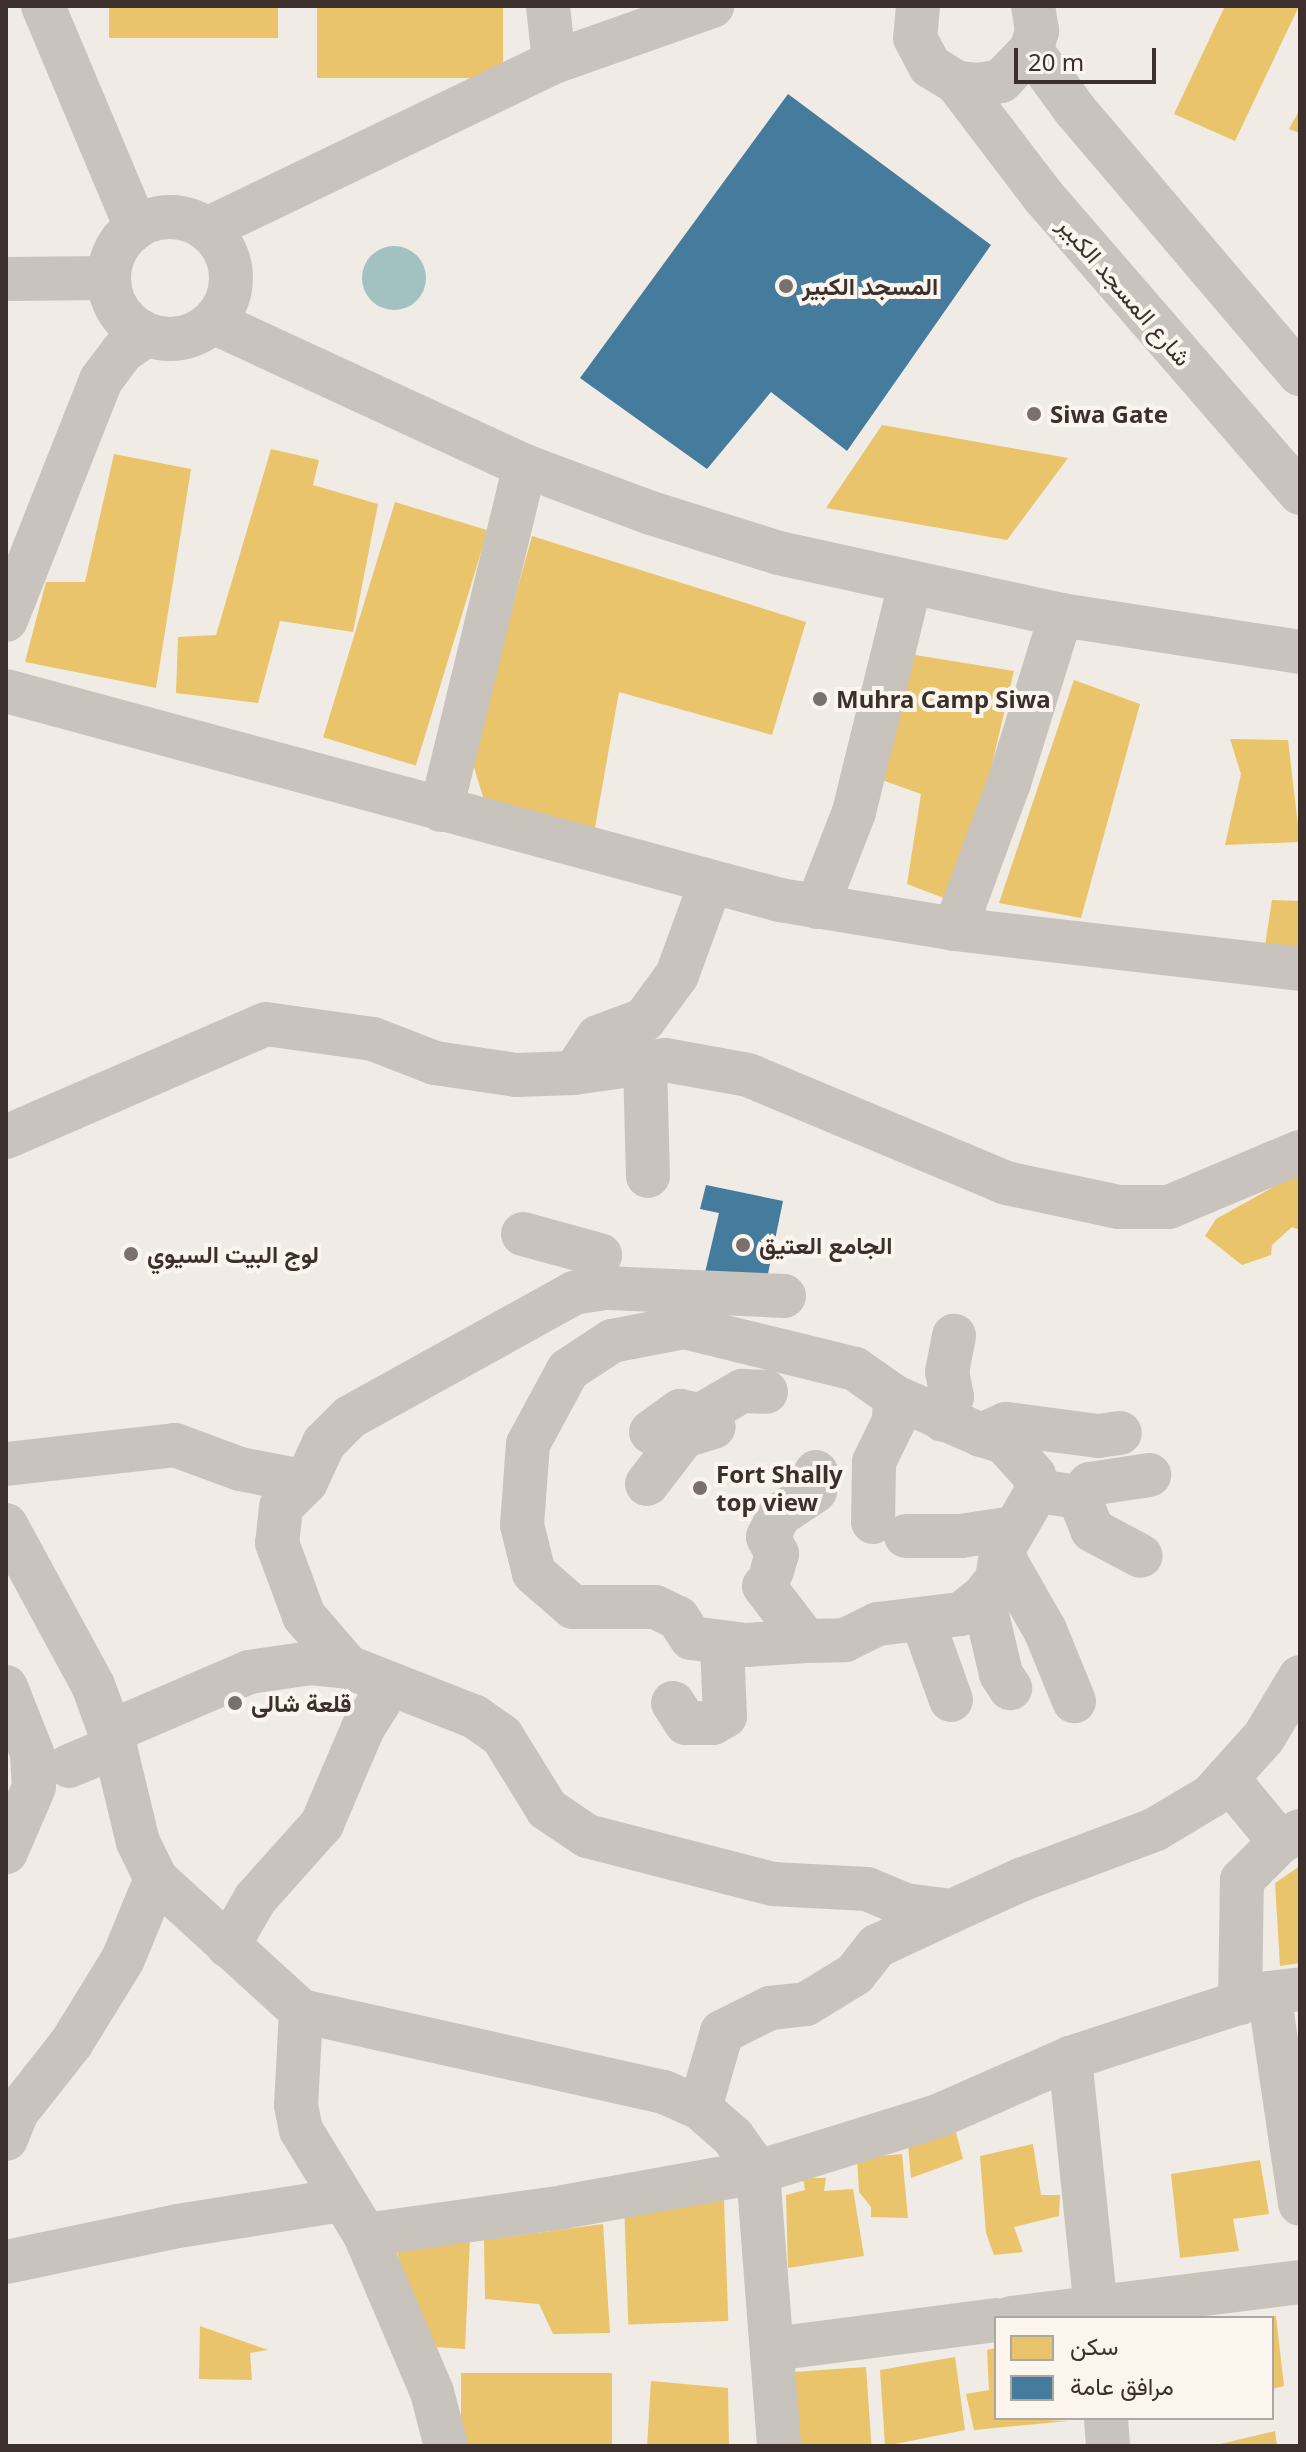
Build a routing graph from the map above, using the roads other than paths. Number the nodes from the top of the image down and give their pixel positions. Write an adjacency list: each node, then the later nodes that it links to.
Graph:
1 (43, 6): 9 (street)
2 (548, 6): 7 (street)
3 (712, 6): 7 (street)
4 (918, 6): 8 (street, شارع المسجد الكبير)
5 (1033, 6): 6 (street)
6 (1031, 50): 8 (street); 15 (street)
7 (554, 62): 10 (street)
8 (957, 83): 17 (street, شارع المسجد الكبير)
9 (136, 227): 10 (street); 11 (street)
10 (207, 229): 13 (street)
11 (108, 278): 12 (street); 14 (street)
12 (6, 279)
13 (213, 322): 14 (street); 16 (street)
14 (147, 334): 20 (street)
15 (1300, 374)
16 (525, 466): 18 (street); 23 (street)
17 (1300, 493)
18 (910, 584): 19 (street); 25 (street)
19 (1061, 615): 21 (street); 26 (street)
20 (6, 620)
21 (1300, 652)
22 (6, 691): 23 (street)
23 (441, 810): 24 (street)
24 (711, 882): 25 (street); 29 (street)
25 (817, 907): 26 (street)
26 (955, 929): 27 (street)
27 (1300, 969)
28 (645, 1063): 29 (street); 31 (street); 32 (street)
29 (574, 1073): 30 (street)
30 (6, 1137)
31 (1300, 1152)
32 (648, 1176)
33 (523, 1234): 34 (street)
34 (600, 1255)
35 (784, 1296): 46 (street)
36 (954, 1336): 40 (street)
37 (766, 1392): 41 (street)
38 (895, 1397): 40 (street); 51 (street); 56 (street)
39 (727, 1420): 47 (street)
40 (962, 1428): 42 (street); 48 (street)
41 (651, 1432)
42 (1120, 1433)
43 (6, 1464): 46 (street)
44 (816, 1472): 55 (street)
45 (1149, 1475): 49 (street)
46 (306, 1482): 57 (street)
47 (647, 1484)
48 (1037, 1491): 49 (street); 51 (street)
49 (1079, 1497): 52 (street)
50 (6, 1525): 65 (street)
51 (1007, 1541): 53 (street); 63 (street)
52 (1141, 1556)
53 (983, 1597): 54 (street); 61 (street)
54 (922, 1619): 55 (street); 62 (street)
55 (806, 1641): 56 (street)
56 (722, 1643): 64 (street)
57 (348, 1667): 59 (street); 65 (street)
58 (1300, 1677): 67 (street)
59 (390, 1685): 71 (street); 72 (street)
60 (6, 1687): 69 (street)
61 (1010, 1688)
62 (951, 1700)
63 (1074, 1701)
64 (673, 1703)
65 (112, 1739): 66 (street); 70 (street)
66 (69, 1766)
67 (1227, 1778): 68 (street); 71 (street)
68 (1290, 1836): 73 (street)
69 (6, 1852)
70 (156, 1879): 72 (street); 77 (street)
71 (952, 1911): 76 (street)
72 (228, 1946): 74 (street)
73 (1269, 1995): 75 (street); 79 (street)
74 (301, 2011): 76 (street); 80 (street)
75 (1070, 2058): 78 (street); 83 (street)
76 (700, 2108): 78 (street)
77 (6, 2139)
78 (758, 2172): 80 (street); 86 (street)
79 (1300, 2204)
80 (354, 2218): 81 (street); 88 (street)
81 (6, 2262)
82 (1300, 2282): 83 (street)
83 (1096, 2313): 84 (street)
84 (1045, 2316)
85 (994, 2320): 86 (street)
86 (773, 2349): 89 (street)
87 (1106, 2420): 90 (street)
88 (446, 2446)
89 (779, 2446)
90 (1108, 2446)

